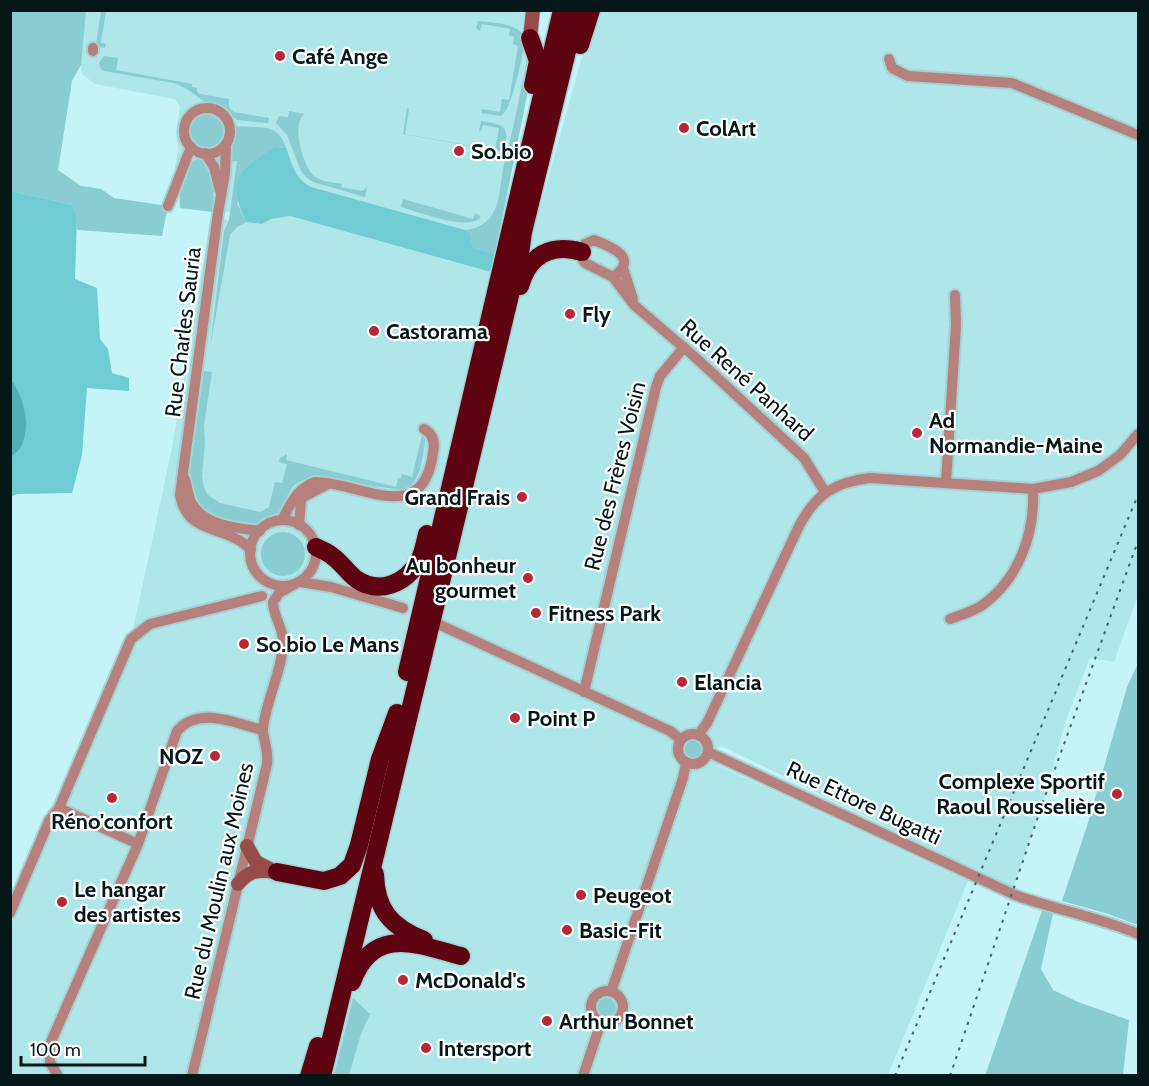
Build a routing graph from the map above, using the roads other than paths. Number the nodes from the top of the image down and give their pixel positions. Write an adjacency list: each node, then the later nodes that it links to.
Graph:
1 (533, 10): 6 (street)
2 (554, 10): 8 (highway)
3 (562, 10): 8 (highway)
4 (577, 10): 17 (highway)
5 (591, 10): 17 (highway)
6 (530, 38): 11 (highway)
7 (889, 59): 9 (street)
8 (541, 99): 11 (highway)
9 (1138, 135)
10 (226, 144): 12 (street); 13 (street); 14 (street, Rue Charles Sauria)
11 (530, 144): 24 (highway)
12 (191, 147): 13 (street); 15 (street)
13 (205, 153): 14 (street, Rue Charles Sauria)
14 (221, 194): 27 (street, Rue Charles Sauria)
15 (168, 206)
16 (582, 252): 18 (street); 19 (street); 22 (highway)
17 (520, 254): 22 (highway)
18 (623, 268): 19 (street); 21 (street)
19 (613, 277): 21 (street, Rue René Panhard)
20 (955, 296): 28 (street)
21 (634, 305): 23 (street, Rue René Panhard)
22 (499, 340): 56 (highway)
23 (684, 347): 31 (street, Rue René Panhard); 46 (street, Rue des Frères Voisin)
24 (480, 357): 35 (highway); 47 (highway)
25 (424, 429): 29 (street)
26 (1138, 434): 30 (street)
27 (184, 474): 34 (street, Rue Charles Sauria); 36 (street, Rue Charles Sauria)
28 (946, 482): 30 (street); 31 (street)
29 (328, 484): 32 (street); 33 (street)
30 (1033, 489): 43 (street)
31 (825, 492): 49 (street)
32 (282, 520): 33 (street); 34 (street)
33 (299, 525): 35 (street)
34 (260, 531): 36 (street)
35 (316, 547): 37 (street)
36 (251, 550): 38 (street)
37 (312, 568): 39 (street); 40 (street)
38 (257, 573): 39 (street); 41 (street)
39 (298, 583): 40 (street); 45 (street, Rue du Moulin aux Moines)
40 (331, 587): 42 (street)
41 (262, 596): 45 (street); 53 (street)
42 (403, 608)
43 (950, 619)
44 (438, 624): 46 (street)
45 (282, 630): 48 (street, Rue du Moulin aux Moines)
46 (584, 692): 50 (street)
47 (397, 713): 57 (highway); 65 (highway)
48 (262, 730): 54 (street); 55 (street, Rue du Moulin aux Moines)
49 (698, 735): 50 (street); 51 (street)
50 (680, 739): 52 (street)
51 (708, 752): 52 (street); 60 (street, Rue Ettore Bugatti)
52 (686, 763): 61 (street)
53 (59, 808): 54 (street); 59 (street)
54 (138, 844): 63 (street)
55 (247, 846): 57 (street); 58 (street, Rue du Moulin aux Moines)
56 (374, 860): 66 (highway); 66 (highway)
57 (277, 872): 58 (street)
58 (238, 885): 64 (street, Rue du Moulin aux Moines)
59 (10, 913)
60 (1138, 934)
61 (611, 992): 62 (street); 62 (street)
62 (601, 1022): 67 (street)
63 (58, 1076)
64 (192, 1076)
65 (310, 1076)
66 (323, 1076)
67 (583, 1076)

